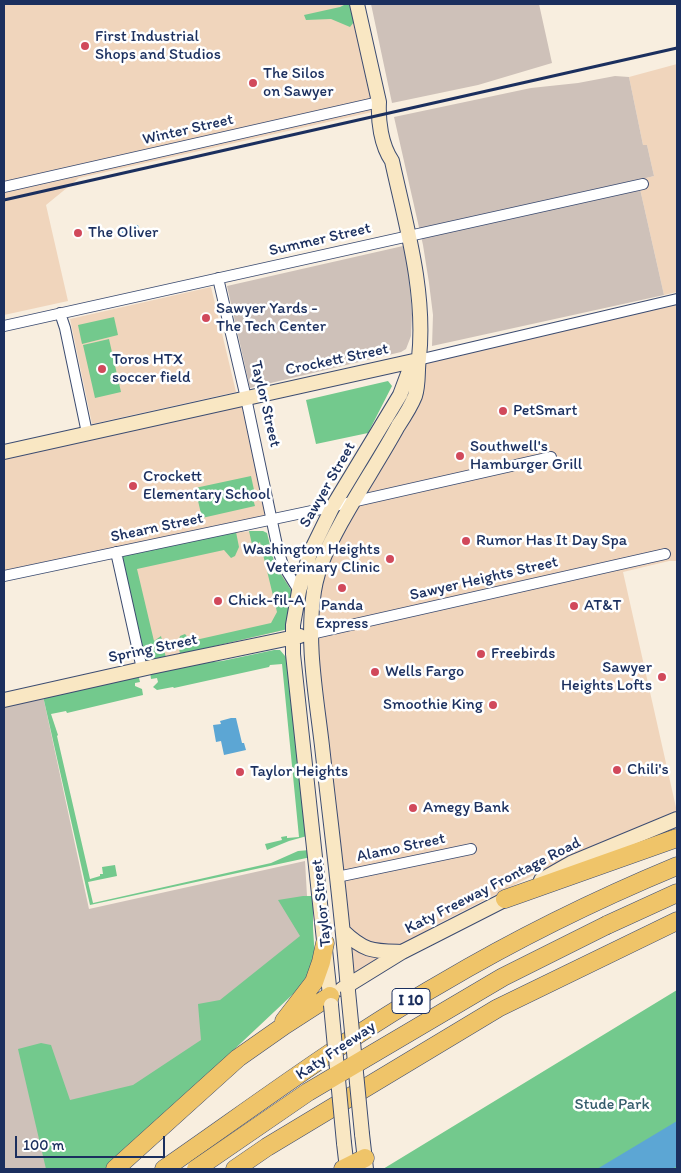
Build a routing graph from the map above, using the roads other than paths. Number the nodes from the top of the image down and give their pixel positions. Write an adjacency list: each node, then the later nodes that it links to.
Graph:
1 (357, 4): 2 (main road, Sawyer Street)
2 (378, 102): 4 (street, Winter Street); 5 (main road, Sawyer Street)
3 (643, 184): 5 (street, Summer Street)
4 (4, 186)
5 (408, 236): 6 (street, Summer Street); 10 (main road, Sawyer Street)
6 (218, 278): 8 (street, Summer Street); 11 (street, Taylor Street)
7 (677, 299): 10 (street, Crockett Street)
8 (60, 313): 9 (street, Summer Street); 12 (street)
9 (4, 326)
10 (418, 360): 11 (main road, Crockett Street); 15 (main road, Sawyer Street); 16 (main road, Sawyer Street)
11 (246, 398): 12 (main road, Crockett Street); 17 (street, Taylor Street)
12 (87, 433): 13 (main road, Crockett Street)
13 (4, 452)
14 (551, 457): 15 (street, Shearn Street)
15 (354, 500): 16 (street, Shearn Street); 22 (main road, Sawyer Street)
16 (333, 506): 17 (street, Shearn Street); 21 (main road, Sawyer Street)
17 (272, 520): 18 (street, Shearn Street); 21 (street, Taylor Street)
18 (116, 552): 20 (street, Shearn Street); 24 (street)
19 (665, 554): 22 (street, Sawyer Heights Street)
20 (4, 576)
21 (299, 591): 23 (main road, Sawyer Street)
22 (311, 634): 23 (main road, Spring Street); 26 (main road, Taylor Street)
23 (293, 637): 24 (main road, Spring Street); 27 (main road, Taylor Street)
24 (142, 669): 25 (main road, Spring Street)
25 (4, 700)
26 (324, 765): 27 (main road); 32 (main road, Taylor Street)
27 (306, 769): 37 (main road, Taylor Street)
28 (677, 818): 34 (main road, Katy Freeway Frontage Road)
29 (677, 838): 34 (highway)
30 (471, 849): 32 (street, Alamo Street)
31 (677, 866): 44 (highway, Katy Freeway / I 10)
32 (337, 878): 36 (main road, Taylor Street)
33 (677, 893): 45 (highway, bridge)
34 (505, 899): 38 (main road, Katy Freeway Frontage Road)
35 (677, 921): 46 (highway)
36 (343, 931): 38 (main road); 39 (main road, Taylor Street)
37 (325, 943): 40 (main road, Taylor Street); 41 (highway)
38 (402, 952): 39 (main road, Katy Freeway Frontage Road)
39 (347, 989): 40 (main road, Katy Freeway Frontage Road); 42 (main road, Taylor Street, bridge)
40 (331, 1000): 41 (highway); 47 (main road, Taylor Street, bridge)
41 (278, 1030): 43 (highway)
42 (365, 1164): 47 (highway)
43 (116, 1169)
44 (164, 1169)
45 (196, 1169)
46 (236, 1169)
47 (345, 1169)

